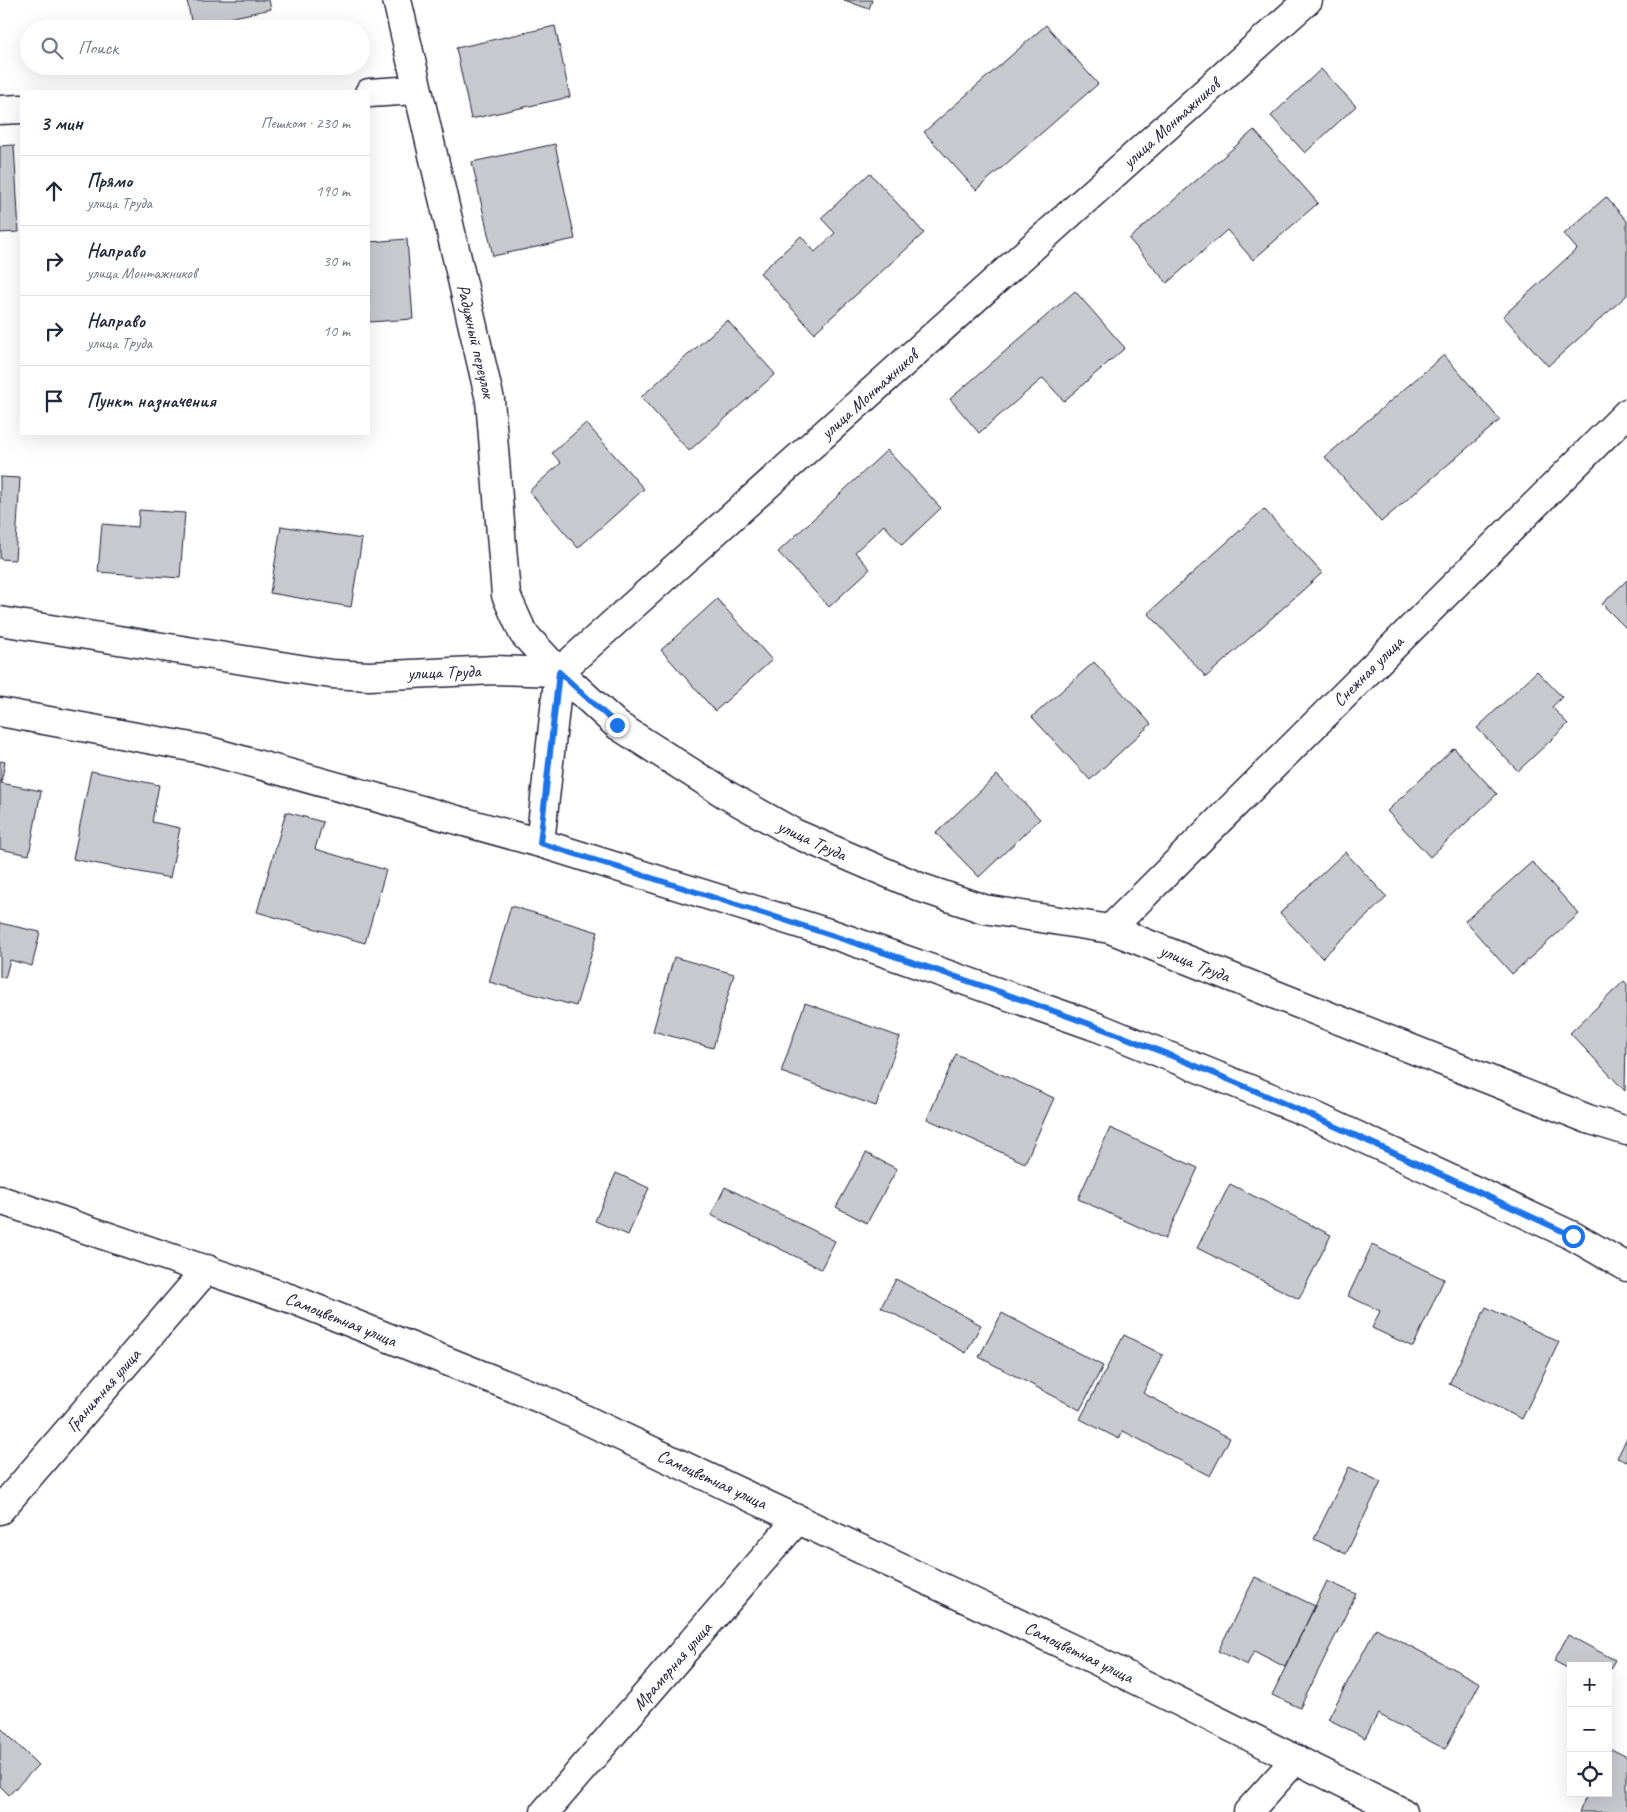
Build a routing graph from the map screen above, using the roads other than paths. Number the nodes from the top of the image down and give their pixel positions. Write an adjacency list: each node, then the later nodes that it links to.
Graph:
1 (397, 0): 3 (street, Радужный переулок)
2 (1308, 0): 9 (street, улица Монтажников)
3 (416, 90): 4 (street); 9 (street, Радужный переулок)
4 (370, 92)
5 (20, 109): 6 (street)
6 (0, 110)
7 (1627, 413): 12 (street, Снежная улица)
8 (0, 621): 9 (street, улица Труда)
9 (559, 672): 11 (street); 12 (street, улица Труда)
10 (0, 712): 11 (street)
11 (540, 843): 15 (street)
12 (1110, 929): 13 (street, улица Труда)
13 (1627, 1131)
14 (0, 1200): 16 (street, Самоцветная улица)
15 (1627, 1267)
16 (207, 1269): 17 (street, Гранитная улица); 18 (street, Самоцветная улица)
17 (0, 1510)
18 (798, 1520): 19 (street, Самоцветная улица); 20 (street, Мраморная улица)
19 (1296, 1759): 21 (street); 22 (street, Самоцветная улица)
20 (545, 1812)
21 (1248, 1812)
22 (1402, 1812)

